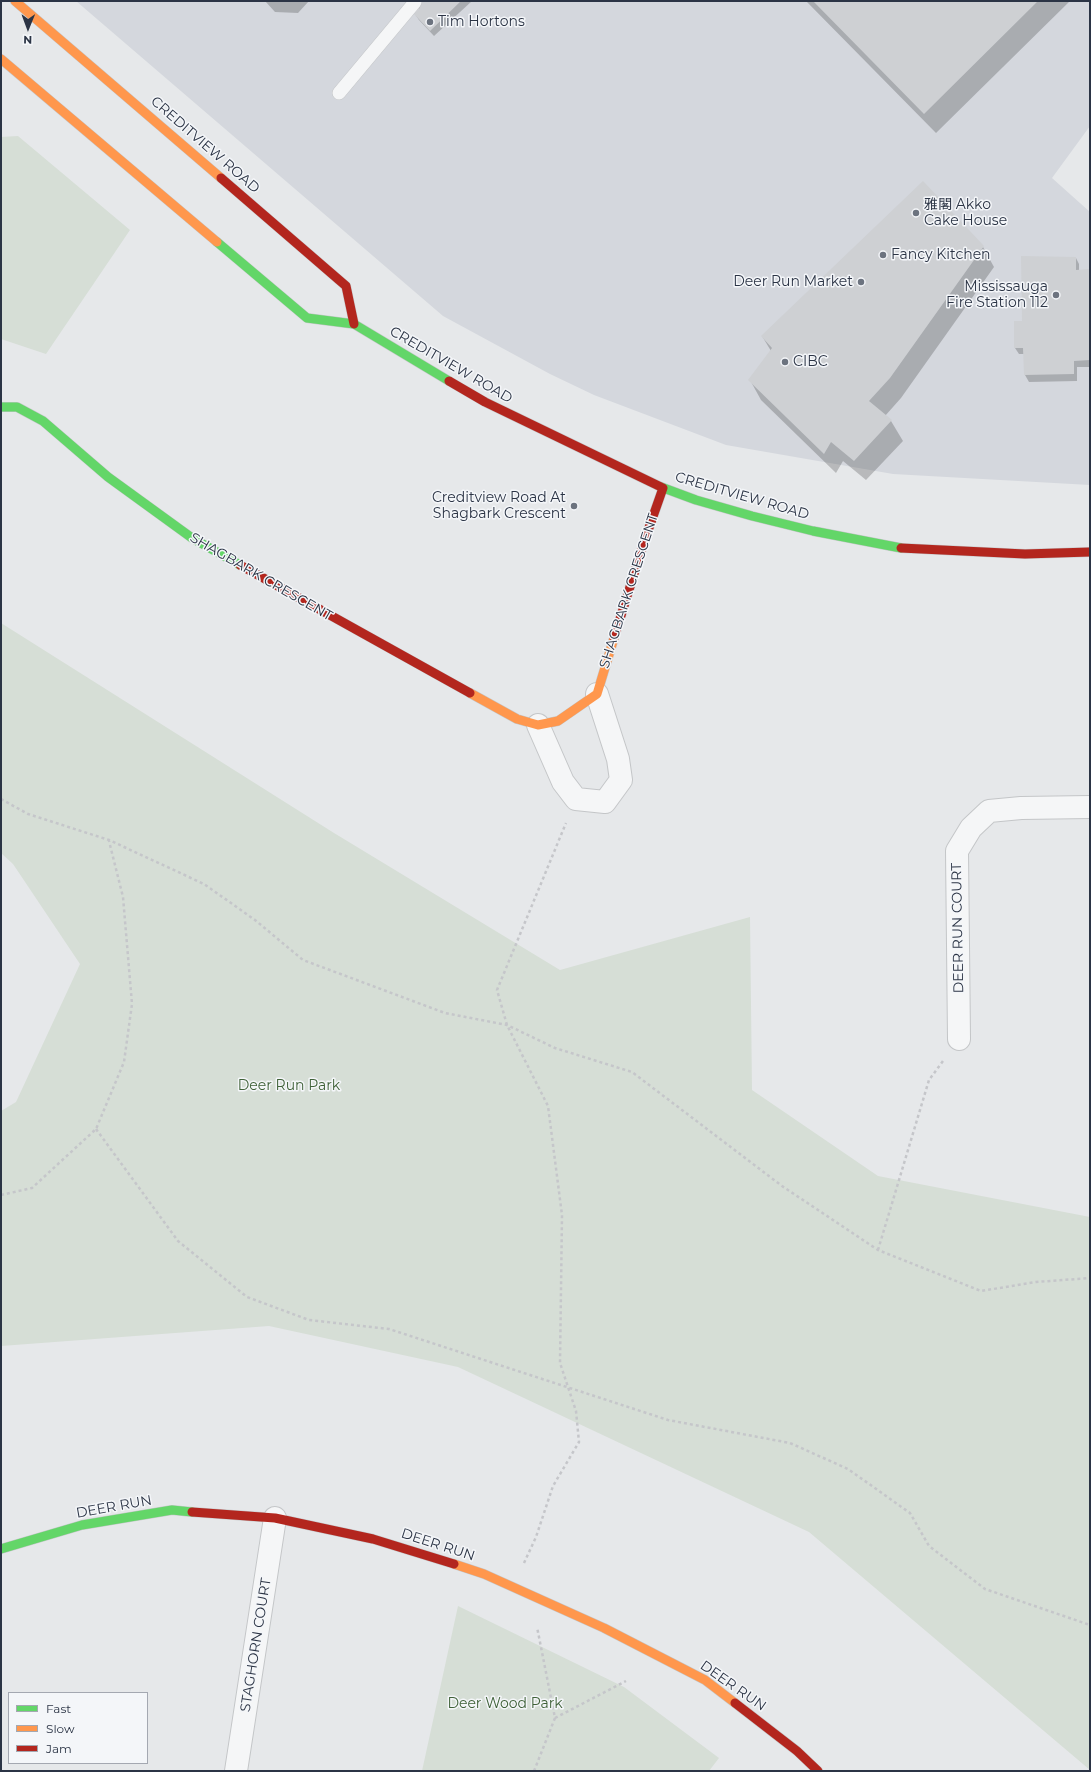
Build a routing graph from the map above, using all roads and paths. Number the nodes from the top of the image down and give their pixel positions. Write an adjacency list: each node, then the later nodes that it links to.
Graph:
1 (16, 1): 5 (street, CREDITVIEW ROAD)
2 (415, 2): 4 (lane)
3 (1, 59): 5 (street, CREDITVIEW ROAD)
4 (339, 93)
5 (354, 324): 7 (street, CREDITVIEW ROAD)
6 (1, 407): 10 (street, SHAGBARK CRESCENT)
7 (663, 488): 8 (street, CREDITVIEW ROAD); 9 (street, SHAGBARK CRESCENT)
8 (1090, 552)
9 (597, 694): 10 (street, SHAGBARK CRESCENT); 12 (street)
10 (538, 725): 12 (street)
11 (1, 799): 14 (path)
12 (576, 799): 15 (path)
13 (1090, 807): 16 (street, DEER RUN COURT)
14 (109, 840): 15 (path); 17 (path)
15 (507, 1025): 19 (path); 21 (path)
16 (960, 1039): 19 (path)
17 (96, 1129): 18 (path); 21 (path)
18 (1, 1195)
19 (878, 1250): 20 (path)
20 (1090, 1278)
21 (568, 1388): 24 (path); 26 (path)
22 (276, 1518): 23 (street, DEER RUN); 24 (street, DEER RUN); 29 (street, STAGHORN COURT)
23 (1, 1549)
24 (514, 1588): 25 (street, DEER RUN)
25 (531, 1595): 28 (path); 31 (street, DEER RUN)
26 (1090, 1625)
27 (626, 1681): 28 (path)
28 (555, 1718): 30 (path)
29 (236, 1771)
30 (534, 1771)
31 (818, 1771)

